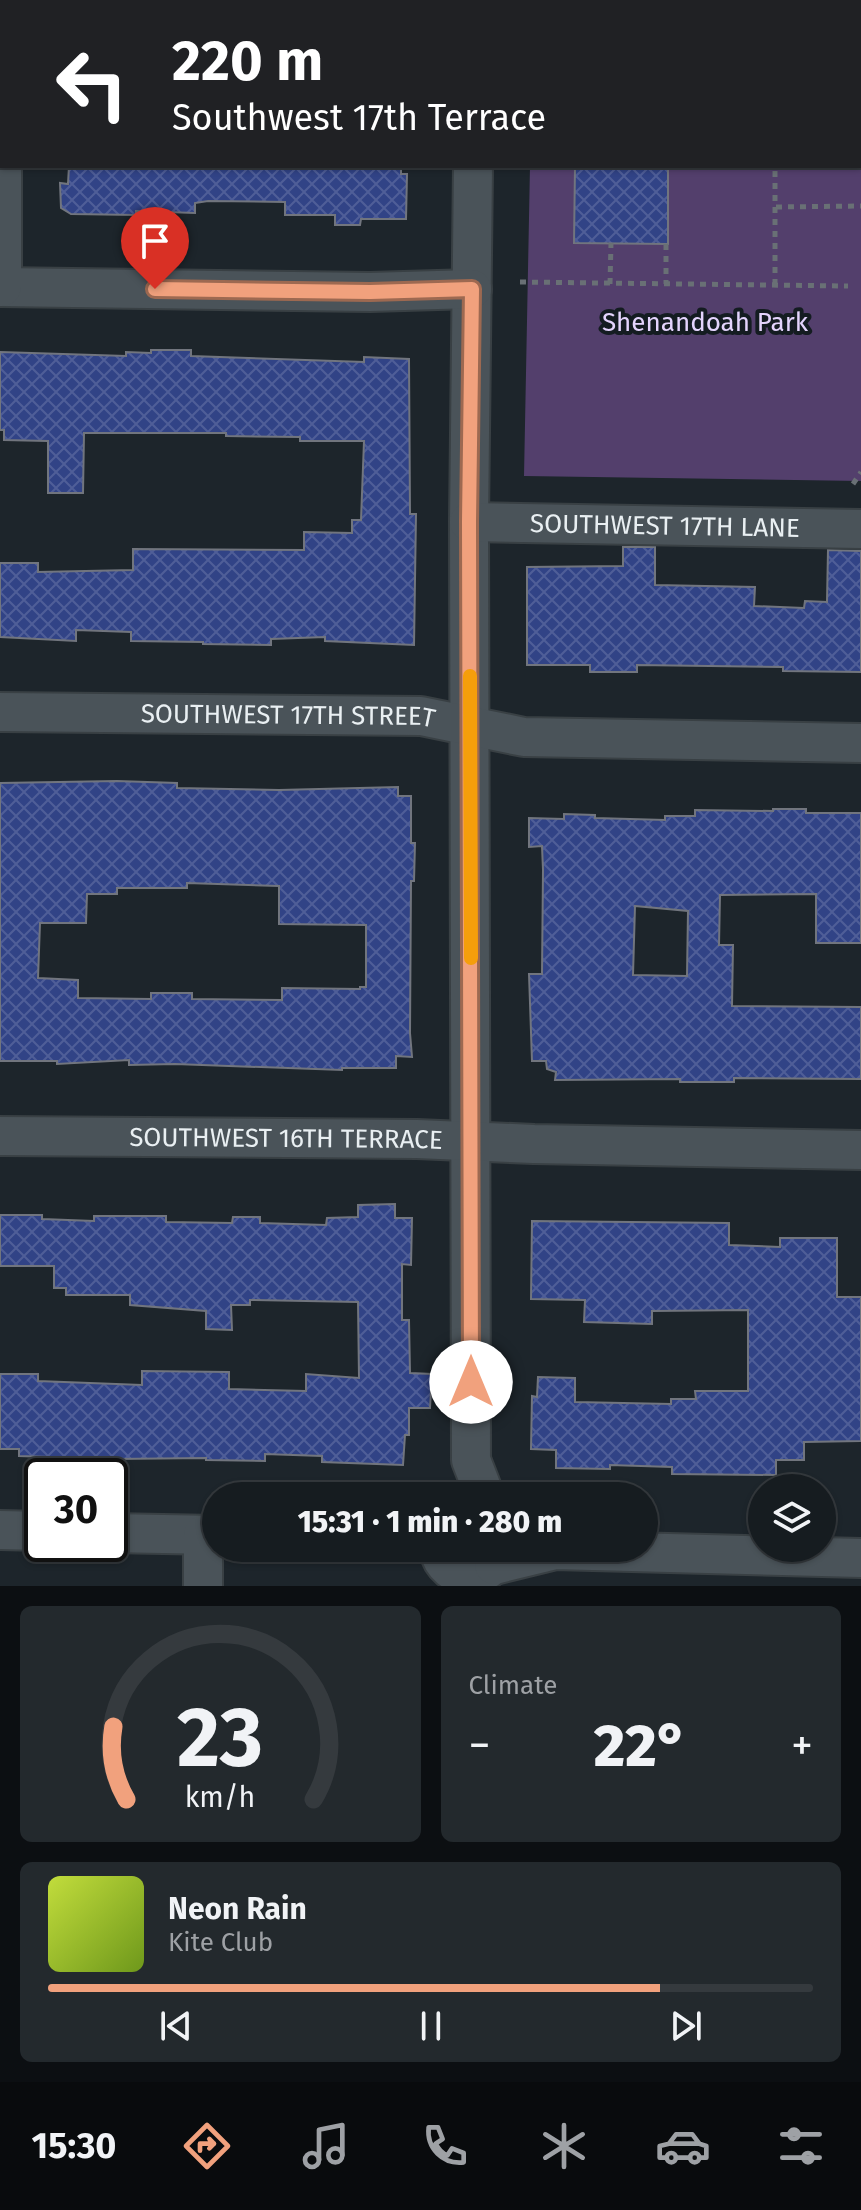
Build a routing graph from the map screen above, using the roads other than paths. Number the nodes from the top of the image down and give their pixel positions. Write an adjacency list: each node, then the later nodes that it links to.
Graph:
1 (2, 168): 3 (street)
2 (473, 168): 4 (street)
3 (1, 287): 4 (street)
4 (472, 289): 5 (street)
5 (469, 522): 6 (street, SOUTHWEST 17TH LANE); 8 (street)
6 (861, 529)
7 (0, 712): 8 (street, SOUTHWEST 17TH STREET)
8 (470, 726): 9 (street, SOUTHWEST 17TH STREET); 11 (street)
9 (861, 743)
10 (0, 1136): 11 (street, SOUTHWEST 16TH TERRACE)
11 (472, 1142): 12 (street, SOUTHWEST 16TH TERRACE); 13 (street)
12 (861, 1150)
13 (471, 1460): 14 (street); 15 (street)
14 (463, 1482)
15 (480, 1482)
16 (0, 1530): 17 (street)
17 (24, 1531)
18 (128, 1533): 19 (street)
19 (202, 1535)
20 (658, 1552): 21 (street)
21 (861, 1558)
22 (206, 1562): 25 (street)
23 (492, 1562): 24 (street)
24 (469, 1567)
25 (203, 1586)

